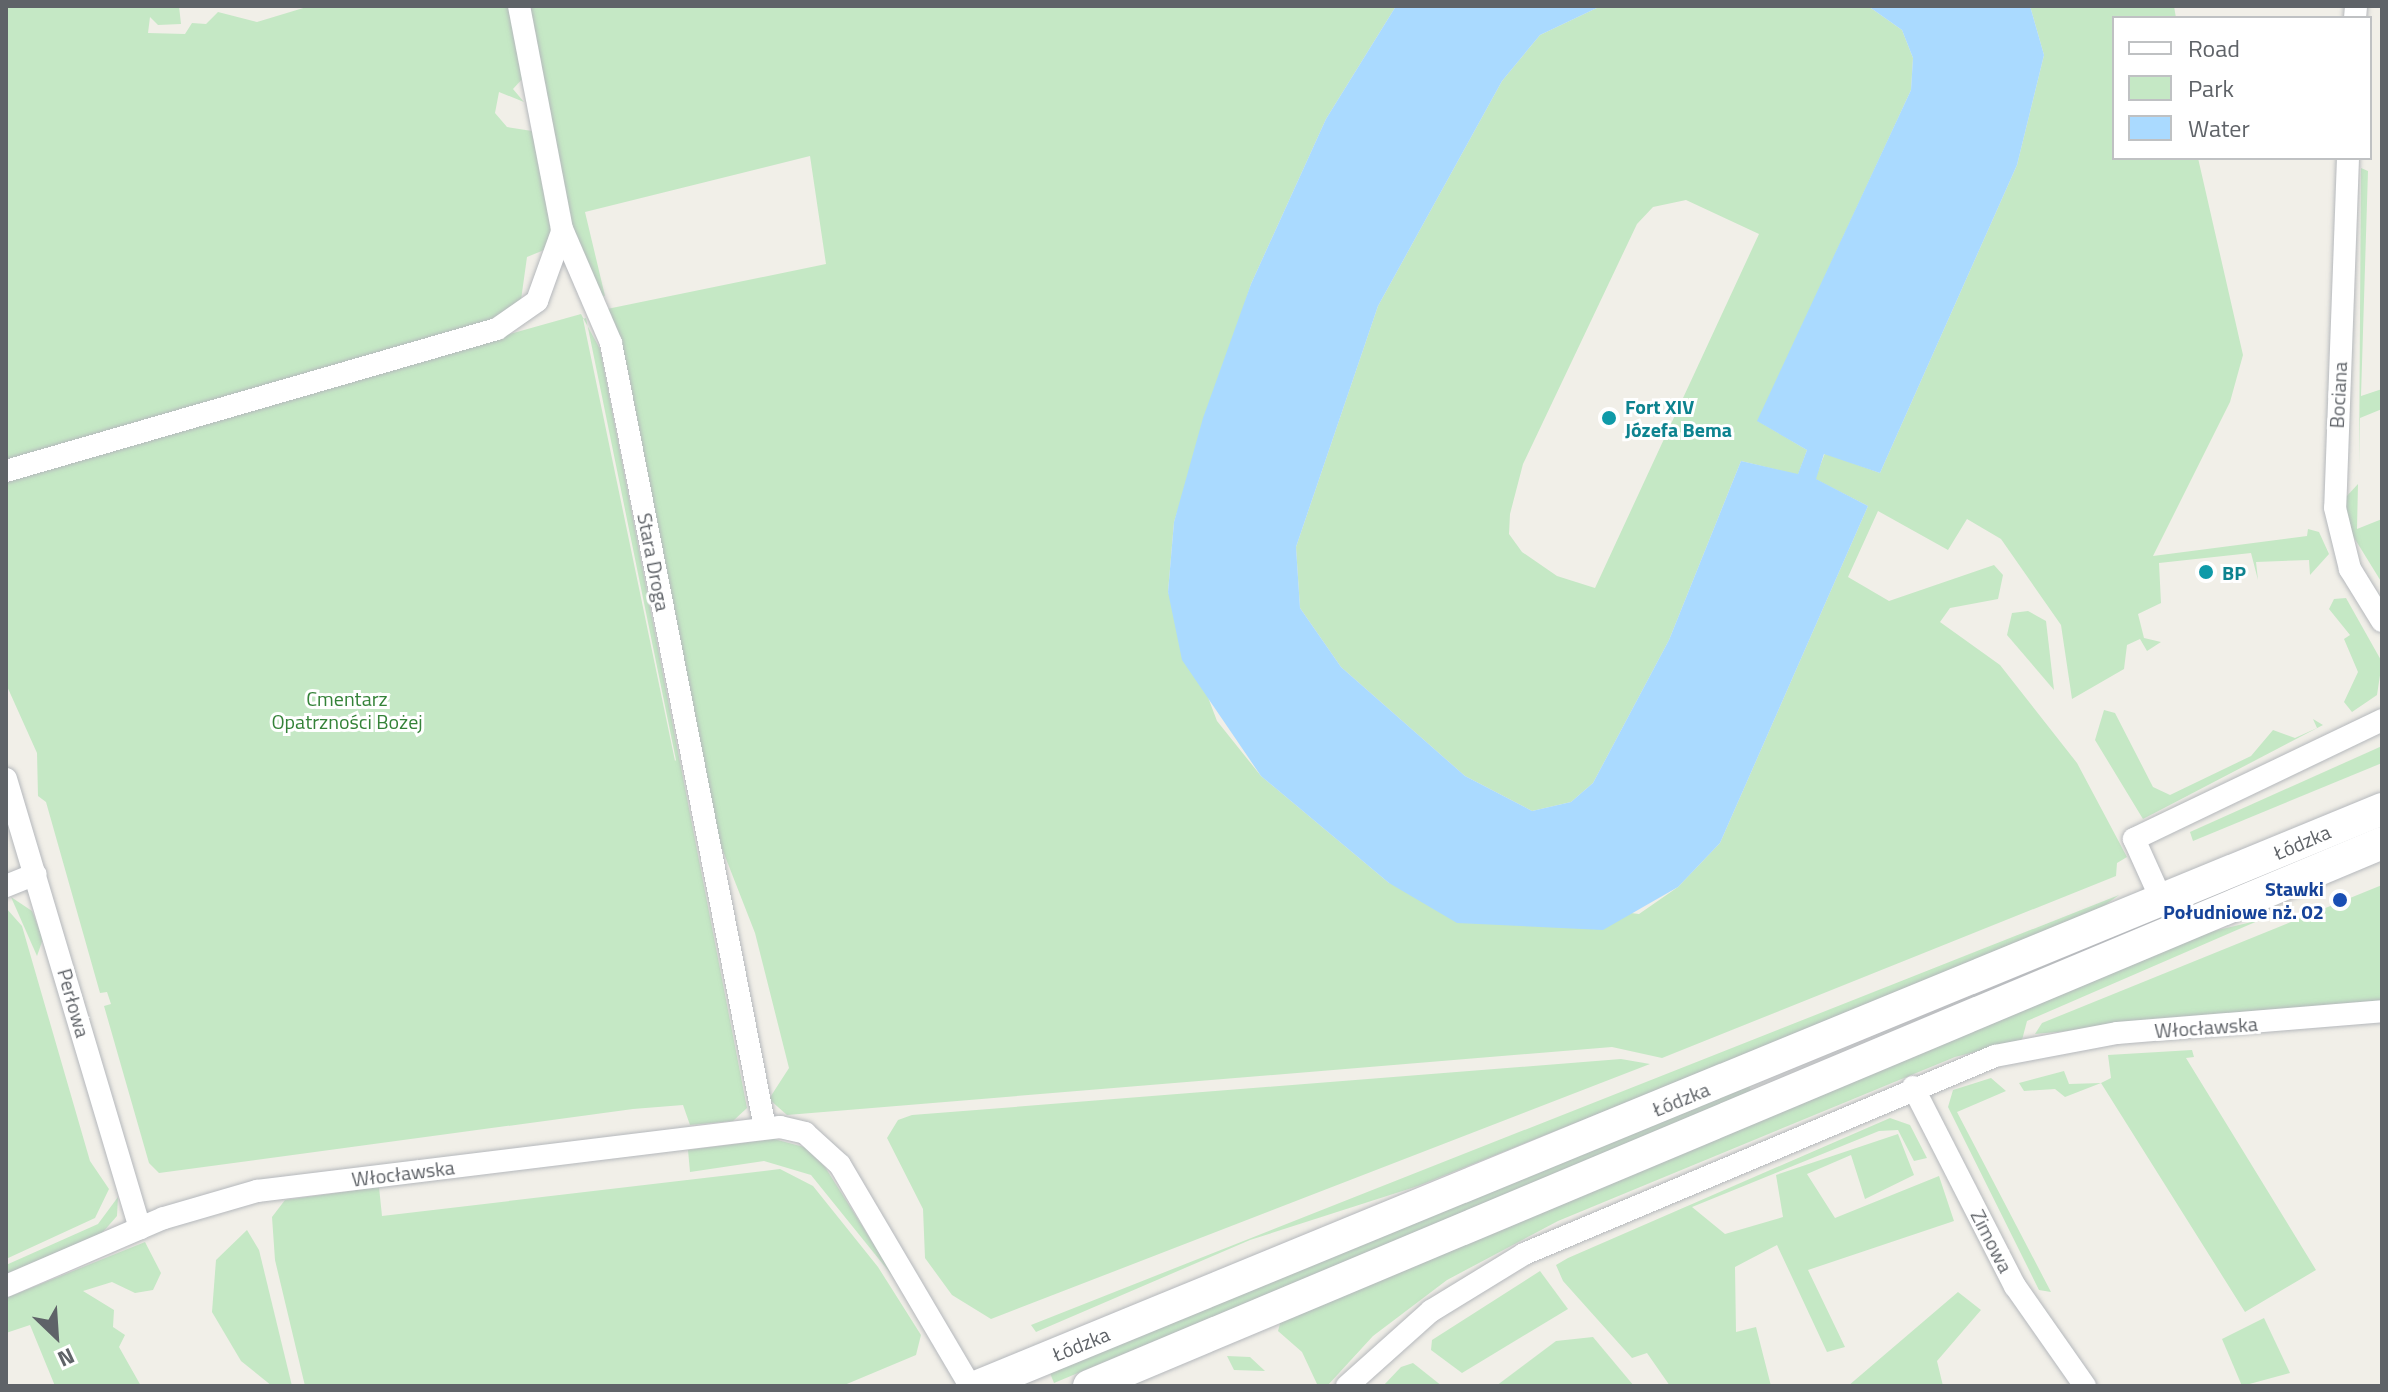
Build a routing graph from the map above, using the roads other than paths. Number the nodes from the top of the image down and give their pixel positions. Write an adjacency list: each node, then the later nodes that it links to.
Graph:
1 (519, 6): 3 (street, Stara Droga)
2 (2348, 160): 5 (street, Bociana)
3 (562, 229): 4 (street); 15 (street, Stara Droga)
4 (6, 471)
5 (2382, 621)
6 (2382, 720): 12 (street)
7 (6, 779): 10 (street, Perłowa)
8 (2382, 809): 12 (main road, Łódzka)
9 (2382, 843): 20 (main road, Łódzka)
10 (36, 874): 11 (street); 16 (street, Perłowa)
11 (6, 886)
12 (2162, 901): 19 (main road, Łódzka)
13 (2382, 1011): 14 (street, Włocławska)
14 (1913, 1087): 21 (street, Włocławska); 22 (street, Zimowa)
15 (765, 1128): 16 (street, Włocławska); 18 (street, Włocławska)
16 (140, 1228): 17 (street, Włocławska)
17 (6, 1286)
18 (970, 1386)
19 (978, 1386)
20 (1089, 1386)
21 (1347, 1386)
22 (2085, 1386)

